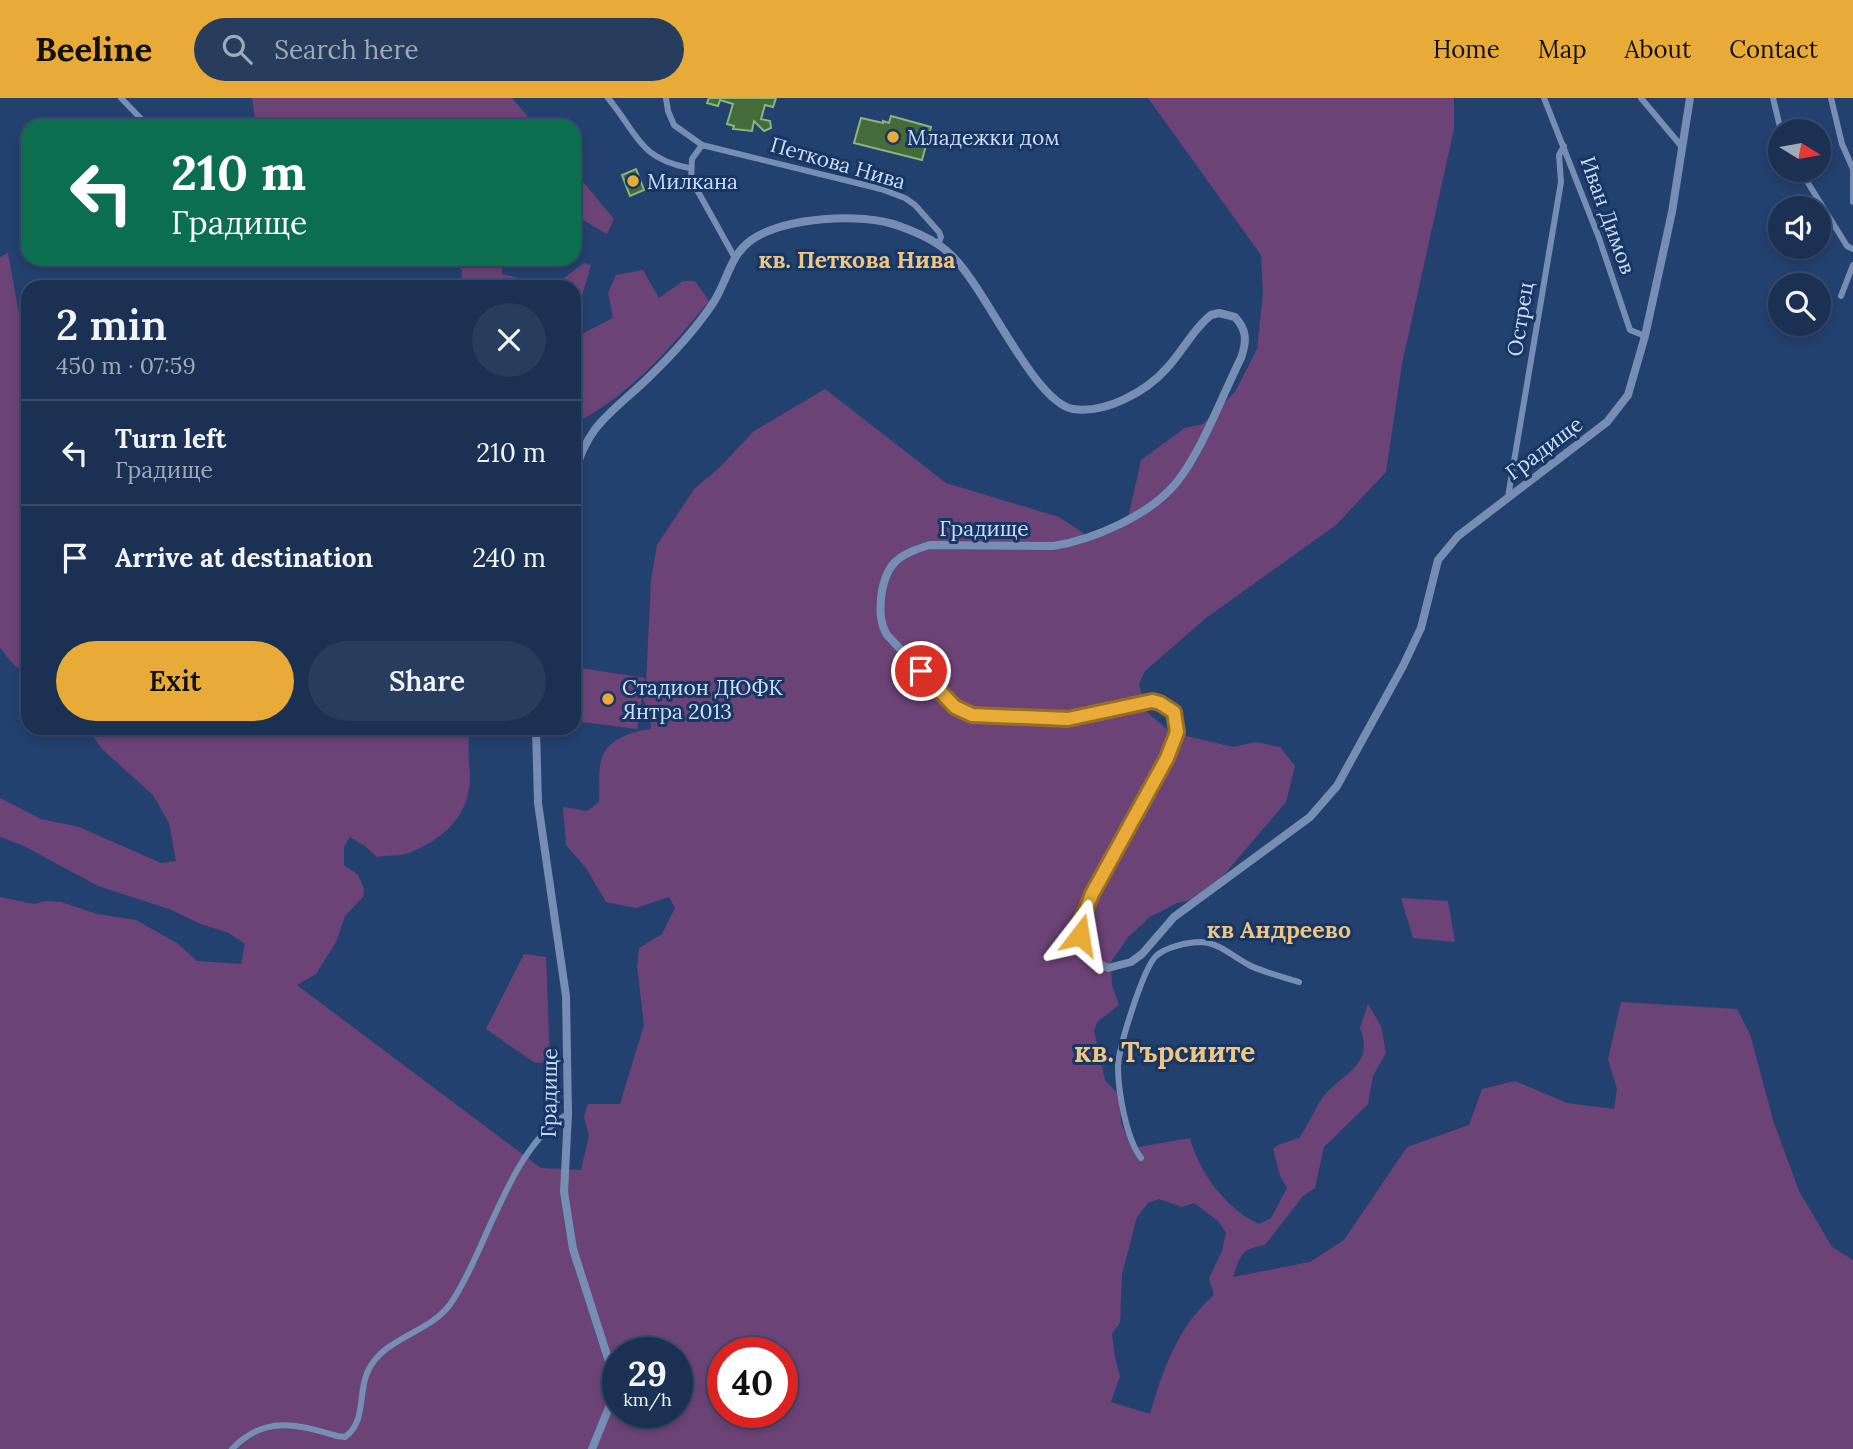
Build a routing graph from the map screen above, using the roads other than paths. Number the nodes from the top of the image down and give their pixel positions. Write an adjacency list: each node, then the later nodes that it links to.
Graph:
1 (121, 98): 9 (street)
2 (608, 98): 14 (street)
3 (666, 98): 11 (street)
4 (1544, 98): 12 (street, Иван Димов)
5 (1642, 98): 13 (street)
6 (1690, 98): 13 (street, Градище)
7 (1773, 98): 10 (street)
8 (1831, 98): 15 (street)
9 (141, 119)
10 (1778, 119)
11 (702, 145): 14 (street); 18 (street, Петкова Нива)
12 (1564, 146): 23 (street, Иван Димов); 25 (street, Острец)
13 (1682, 147): 23 (street, Градище)
14 (690, 168): 20 (street)
15 (1853, 169): 17 (street)
16 (1807, 182): 19 (street)
17 (1853, 202)
18 (938, 245): 20 (street, Градище); 27 (street, Градище)
19 (1853, 248)
20 (735, 258): 24 (street, Градище)
21 (1853, 265): 22 (street)
22 (1841, 296)
23 (1645, 336): 25 (street, Градище)
24 (581, 456)
25 (1508, 497): 27 (street, Градище)
26 (537, 735): 30 (street, Градище)
27 (1154, 940): 28 (street)
28 (1164, 950): 29 (street); 31 (street)
29 (1299, 982)
30 (568, 1114): 32 (street); 33 (street, Градище)
31 (1141, 1158)
32 (232, 1449)
33 (592, 1449)

